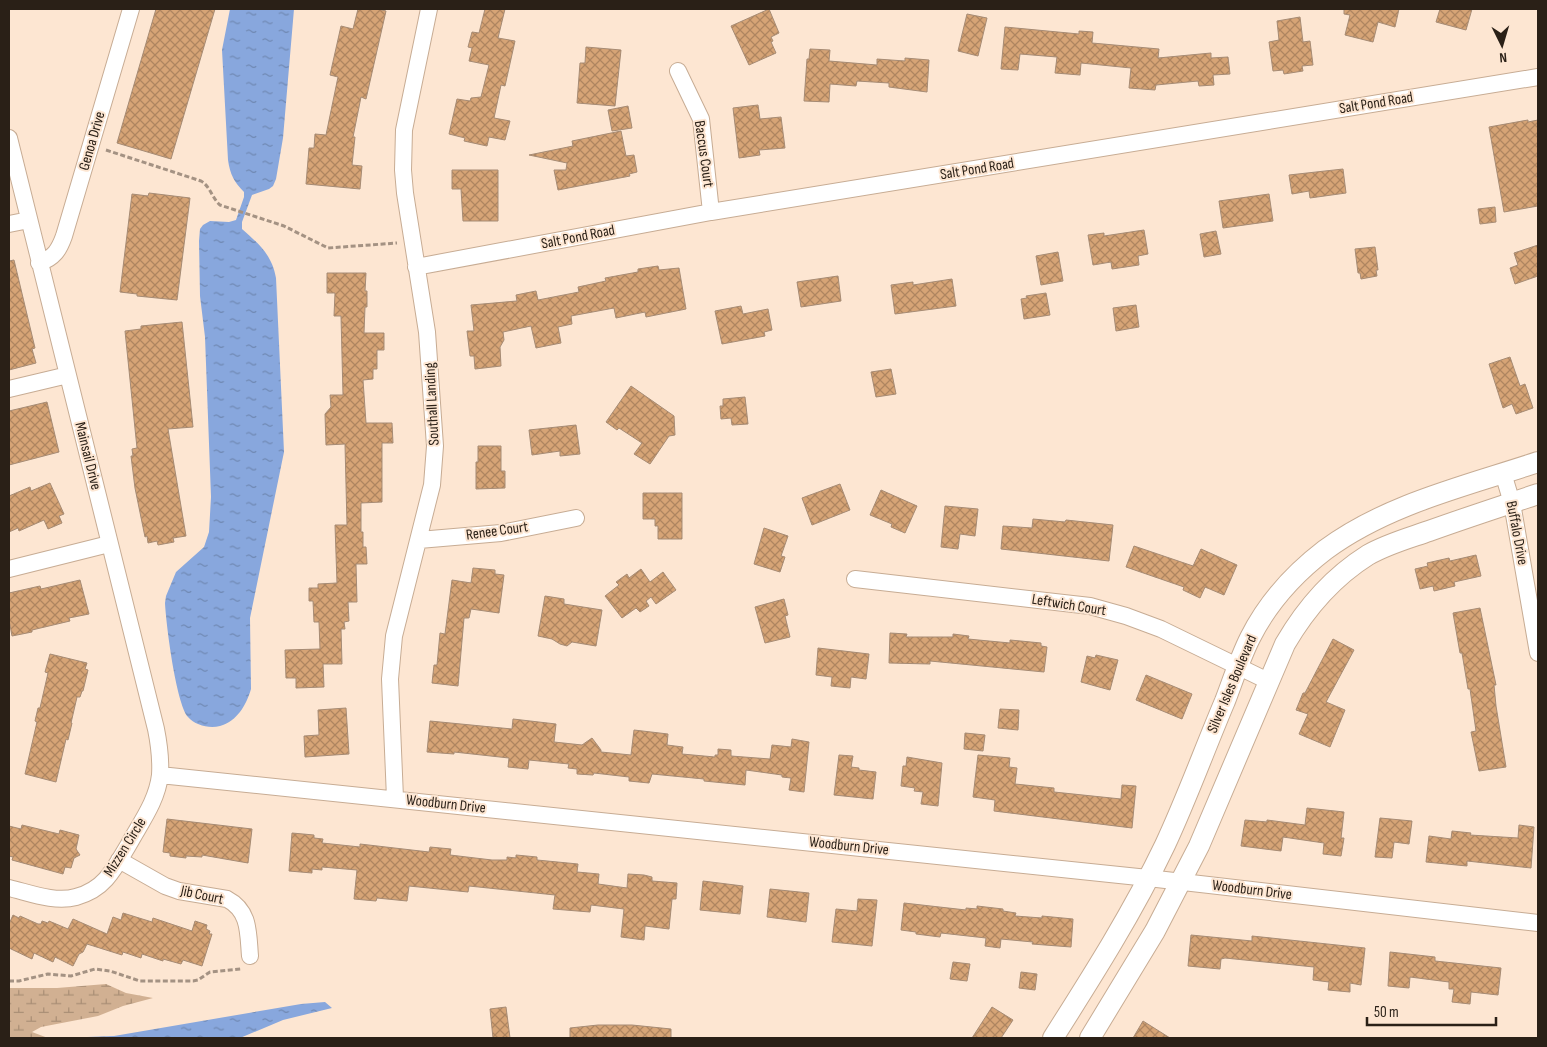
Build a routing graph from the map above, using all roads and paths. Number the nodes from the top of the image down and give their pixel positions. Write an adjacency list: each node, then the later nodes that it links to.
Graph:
1 (131, 9): 6 (street, Genoa Drive)
2 (429, 9): 10 (street, Southall Landing)
3 (678, 71): 7 (street, Baccus Court)
4 (1538, 77): 7 (street, Salt Pond Road)
5 (9, 138): 8 (street, Mainsail Drive)
6 (91, 145): 10 (path); 11 (street, Genoa Drive)
7 (711, 212): 12 (street, Salt Pond Road)
8 (29, 220): 9 (street); 11 (street, Mainsail Drive)
9 (9, 224)
10 (412, 241): 12 (street, Southall Landing)
11 (39, 263): 13 (street, Mainsail Drive)
12 (416, 267): 20 (street, Southall Landing)
13 (68, 375): 14 (street); 21 (street, Mainsail Drive)
14 (9, 389)
15 (1538, 462): 16 (street, Silver Isles Boulevard)
16 (1503, 474): 18 (street, Buffalo Drive); 25 (street, Silver Isles Boulevard)
17 (1538, 494): 18 (street)
18 (1512, 503): 24 (street, Buffalo Drive); 26 (street)
19 (576, 518): 20 (street, Renee Court)
20 (418, 540): 28 (street, Southall Landing)
21 (109, 544): 22 (street); 27 (street, Mainsail Drive)
22 (9, 569)
23 (855, 579): 25 (street, Leftwich Court)
24 (1538, 653)
25 (1238, 667): 26 (street, Leftwich Court); 30 (street, Silver Isles Boulevard)
26 (1268, 681): 31 (street)
27 (160, 775): 28 (street, Woodburn Drive); 29 (street, Mizzen Circle)
28 (395, 798): 30 (street, Woodburn Drive)
29 (119, 860): 32 (street, Mizzen Circle); 34 (street, Jib Court)
30 (1148, 878): 31 (street, Woodburn Drive); 36 (street, Silver Isles Boulevard)
31 (1180, 882): 33 (street, Woodburn Drive); 37 (street)
32 (9, 888)
33 (1538, 923)
34 (250, 956): 35 (path)
35 (9, 981)
36 (1053, 1038)
37 (1090, 1038)

